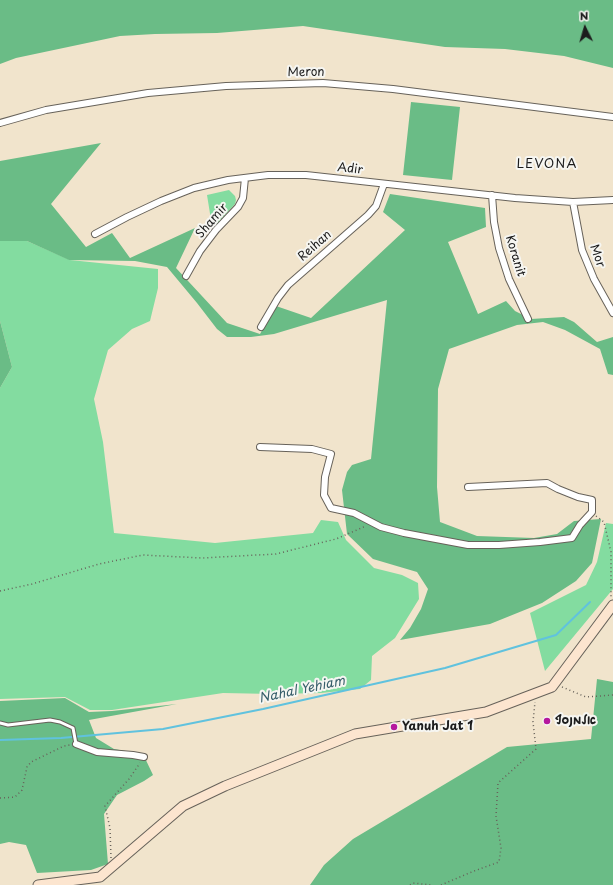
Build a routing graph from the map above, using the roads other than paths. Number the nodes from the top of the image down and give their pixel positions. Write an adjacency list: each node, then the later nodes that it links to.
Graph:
1 (613, 117): 2 (street, Meron)
2 (0, 123)
3 (245, 178): 4 (street, Adir); 8 (street, Adir); 9 (street, Shamir)
4 (384, 184): 5 (street, Adir); 12 (street, Reihan)
5 (492, 195): 7 (street, Adir); 11 (street, Koranit)
6 (613, 200): 7 (street, Adir)
7 (573, 202): 10 (street, Mor)
8 (95, 234)
9 (186, 276)
10 (613, 313)
11 (528, 320)
12 (262, 327)
13 (260, 447): 14 (street)
14 (468, 487)
15 (612, 607): 19 (main road)
16 (0, 723): 17 (lane)
17 (76, 744): 18 (street)
18 (144, 757)
19 (38, 885)

